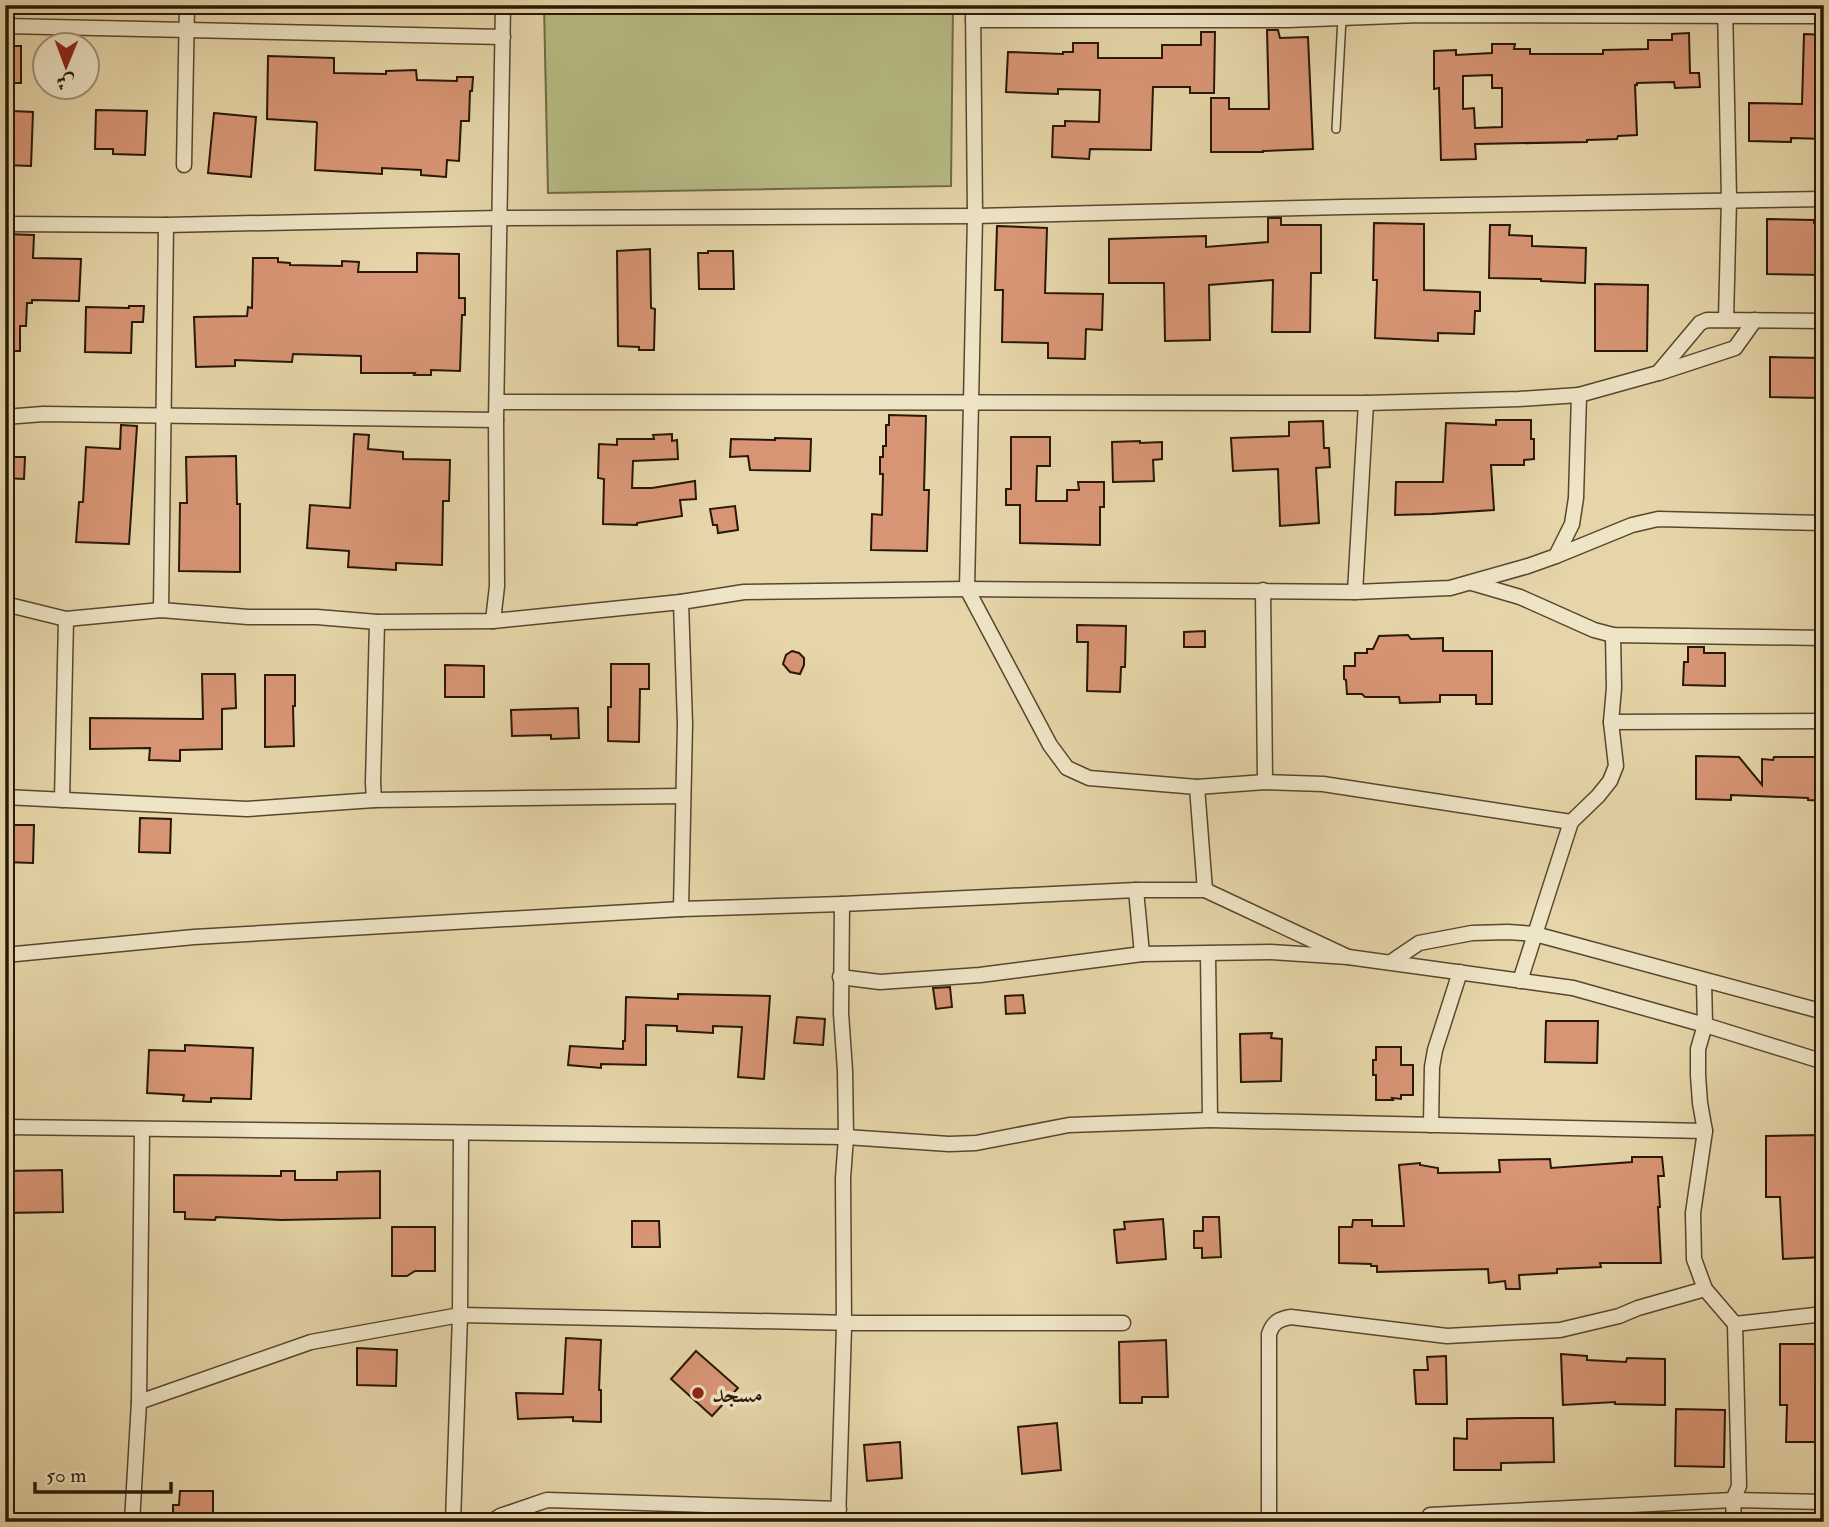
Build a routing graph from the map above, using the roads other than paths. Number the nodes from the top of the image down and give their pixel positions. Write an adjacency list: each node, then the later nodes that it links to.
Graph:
1 (187, 5): 8 (street)
2 (503, 5): 9 (street)
3 (1725, 11): 5 (street); 6 (street); 13 (street)
4 (973, 13): 6 (street); 14 (street)
5 (1824, 16)
6 (1342, 17): 10 (lane)
7 (5, 26): 8 (street)
8 (187, 29): 9 (street); 11 (street)
9 (503, 37): 15 (street)
10 (1336, 129)
11 (184, 165)
12 (1824, 198): 13 (street)
13 (1729, 199): 14 (street); 18 (street)
14 (975, 216): 15 (street); 24 (street)
15 (500, 218): 17 (street); 23 (street)
16 (5, 224): 17 (street)
17 (166, 225): 26 (street)
18 (1726, 320): 19 (street); 21 (street)
19 (1755, 320): 20 (street); 21 (street)
20 (1824, 321)
21 (1658, 373): 22 (street)
22 (1579, 396): 25 (street); 30 (street)
23 (497, 402): 24 (street); 28 (street)
24 (970, 402): 25 (street); 32 (street)
25 (1366, 403): 34 (street)
26 (164, 416): 27 (street); 28 (street); 37 (street)
27 (5, 417)
28 (496, 420): 39 (street)
29 (1824, 523): 30 (street)
30 (1556, 556): 31 (street)
31 (1471, 582): 34 (street); 41 (street)
32 (967, 589): 33 (street); 35 (street); 46 (street)
33 (1263, 590): 34 (street); 45 (street)
34 (1355, 592)
35 (681, 602): 39 (street); 47 (street)
36 (5, 604): 38 (street)
37 (161, 610): 38 (street); 40 (street)
38 (66, 619): 49 (street)
39 (493, 621): 40 (street)
40 (377, 622): 50 (street)
41 (1614, 635): 42 (street); 44 (street)
42 (1824, 638)
43 (1824, 721): 44 (street)
44 (1611, 722): 51 (street)
45 (1265, 782): 46 (street); 51 (street)
46 (1197, 787): 53 (street)
47 (683, 796): 50 (street); 55 (street)
48 (5, 797): 49 (street)
49 (62, 800): 50 (street)
50 (374, 800)
51 (1571, 822): 56 (street)
52 (1136, 890): 53 (street); 54 (street); 57 (street)
53 (1205, 890): 60 (street)
54 (842, 904): 55 (street); 63 (street)
55 (681, 909): 59 (street)
56 (1535, 934): 61 (street); 64 (street); 65 (street)
57 (1142, 954): 58 (street); 63 (street)
58 (1208, 954): 60 (street); 69 (street)
59 (5, 955)
60 (1348, 957): 61 (street)
61 (1391, 962): 62 (street)
62 (1460, 972): 65 (street); 70 (street)
63 (840, 977): 75 (street)
64 (1704, 980): 66 (street); 67 (street)
65 (1520, 981): 67 (street)
66 (1824, 1012)
67 (1705, 1025): 68 (street); 73 (street)
68 (1824, 1062)
69 (1210, 1120): 70 (street); 75 (street)
70 (1431, 1125): 73 (street)
71 (5, 1127): 72 (street)
72 (142, 1129): 74 (street); 82 (street)
73 (1705, 1131): 76 (street)
74 (461, 1133): 75 (street); 78 (street)
75 (846, 1137): 79 (street)
76 (1705, 1289): 81 (street); 90 (street)
77 (1824, 1314): 81 (street)
78 (460, 1315): 79 (street); 82 (street); 88 (street)
79 (844, 1322): 80 (street); 86 (street)
80 (1124, 1323)
81 (1735, 1324): 83 (street)
82 (139, 1402): 87 (street)
83 (1733, 1500): 84 (street); 85 (street); 91 (street)
84 (1824, 1502)
85 (1430, 1515)
86 (838, 1516): 89 (street)
87 (132, 1522)
88 (453, 1522)
89 (491, 1522)
90 (1269, 1522)
91 (1734, 1522)

